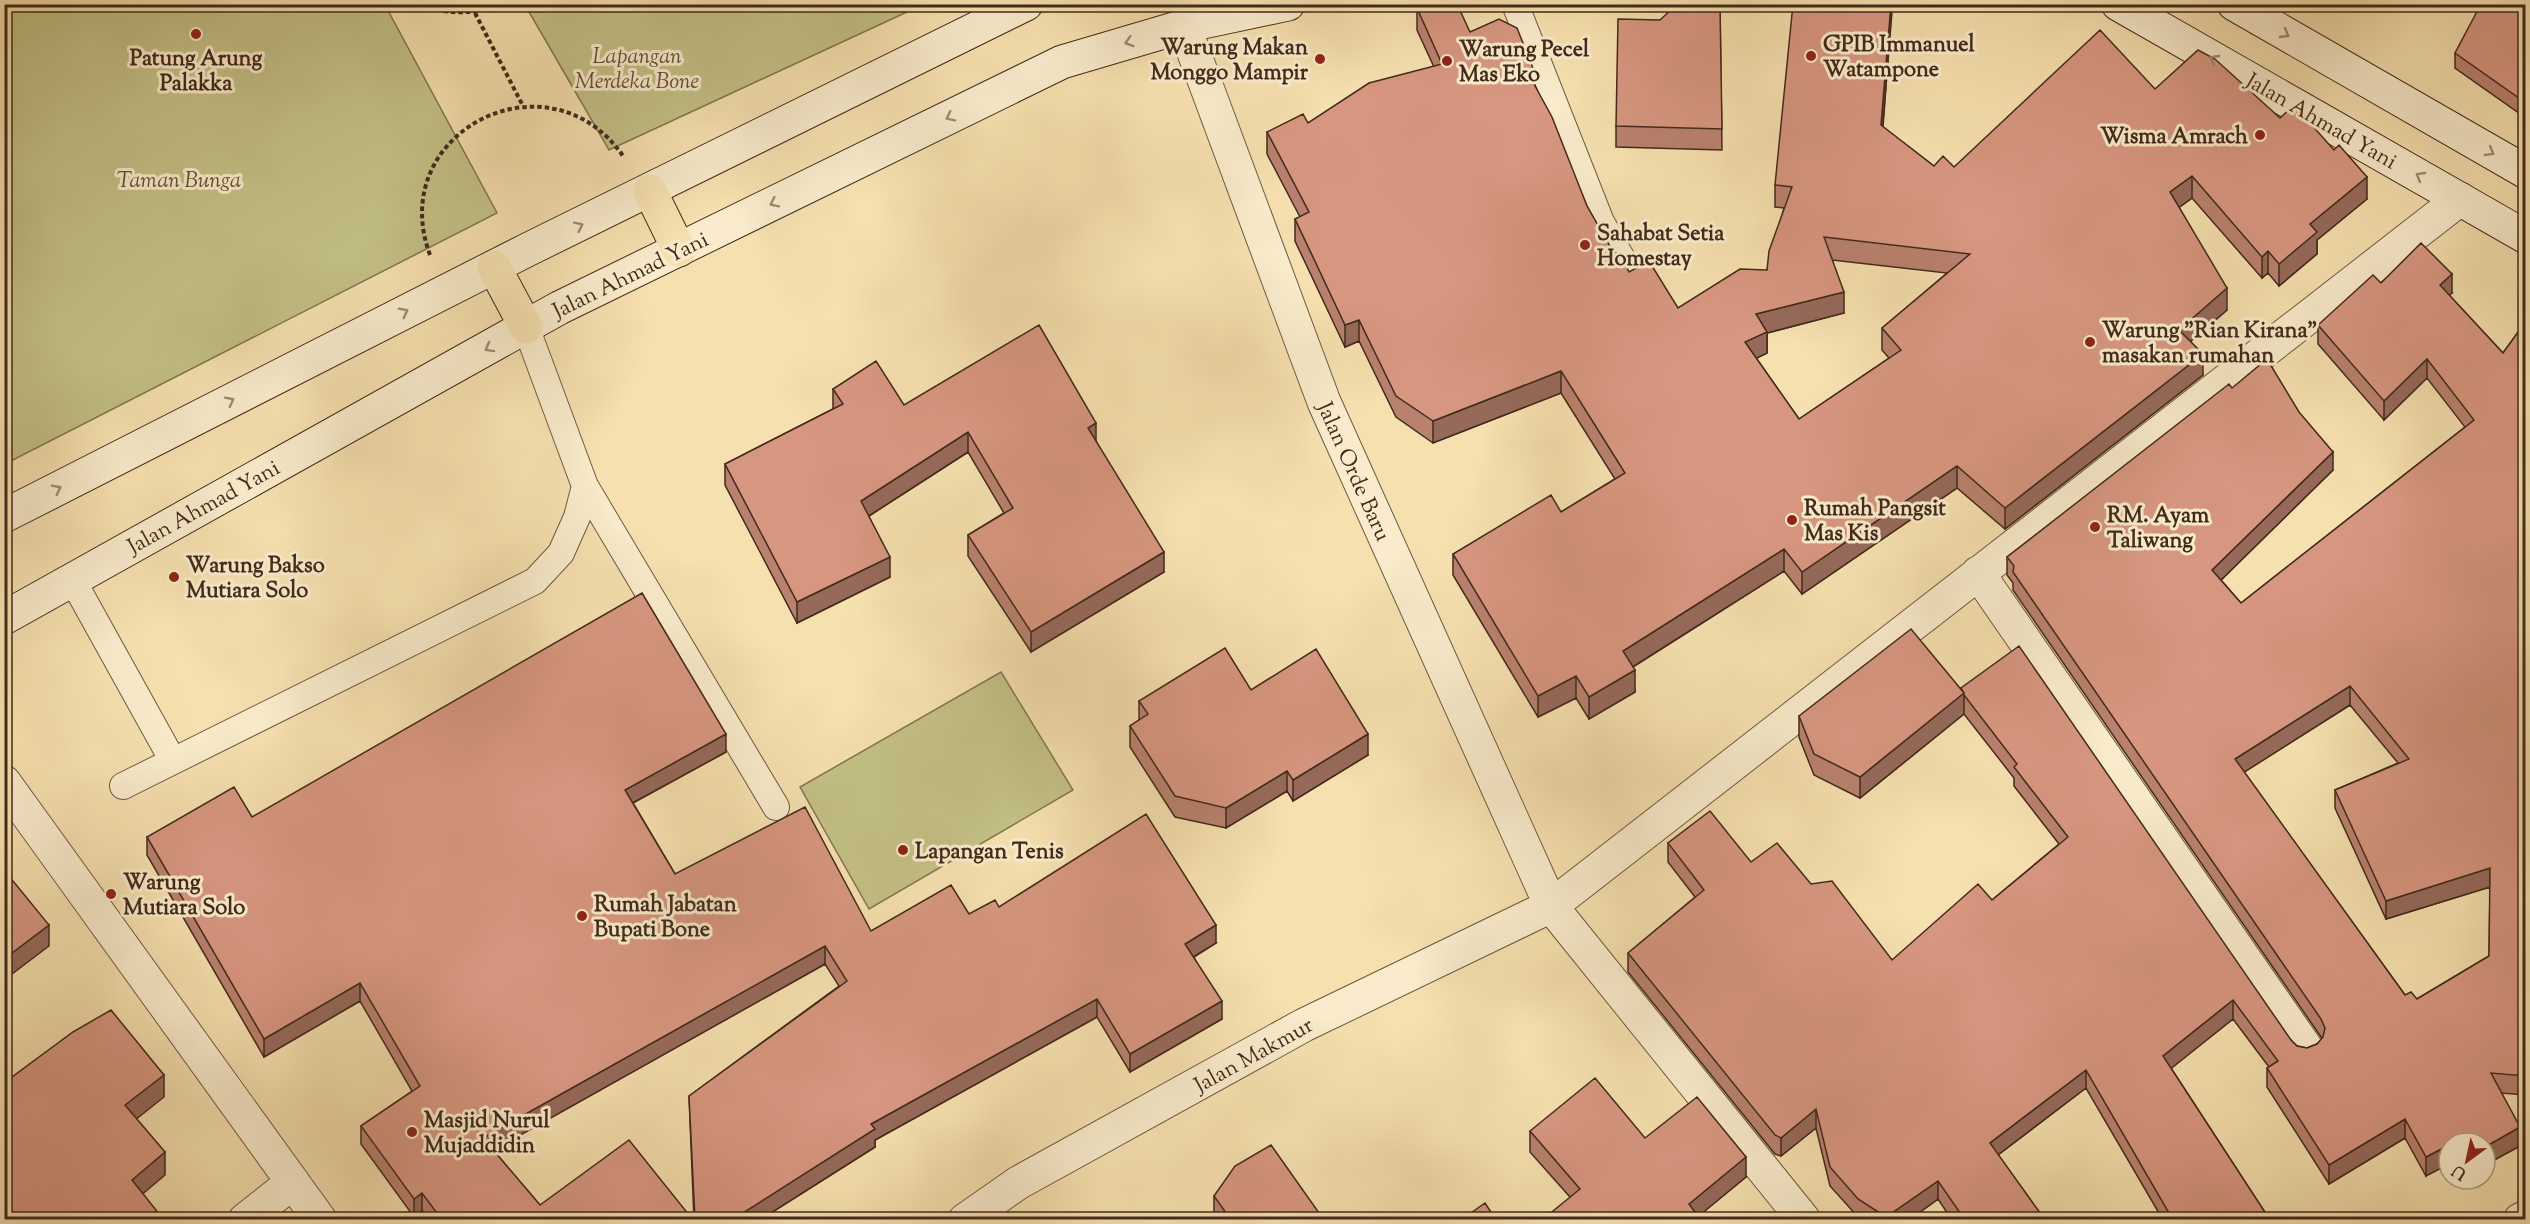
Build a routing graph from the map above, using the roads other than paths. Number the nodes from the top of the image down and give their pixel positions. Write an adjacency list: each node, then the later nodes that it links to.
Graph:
1 (1026, 4): 8 (street)
2 (1288, 4): 6 (street, Jalan Ahmad Yani)
3 (1515, 4): 12 (lane)
4 (2118, 4): 9 (street, Jalan Ahmad Yani, one-way to 4)
5 (2234, 4): 7 (street, one-way to 7)
6 (1184, 26): 11 (street, Jalan Ahmad Yani, one-way to 11); 24 (street, Jalan Orde Baru)
7 (2526, 172)
8 (647, 192): 11 (main road); 13 (street, one-way to 8)
9 (2460, 199): 10 (street, Jalan Ahmad Yani); 17 (street, Jalan Makmur)
10 (2526, 237)
11 (679, 249): 14 (street, Jalan Ahmad Yani)
12 (1624, 264)
13 (494, 267): 14 (main road); 16 (street, one-way to 13)
14 (526, 327): 15 (lane); 18 (street, Jalan Ahmad Yani, one-way to 18)
15 (585, 486): 20 (lane); 23 (lane)
16 (4, 516)
17 (1978, 573): 24 (street, Jalan Makmur); 25 (street)
18 (72, 579): 19 (street, Jalan Ahmad Yani); 20 (lane)
19 (4, 618)
20 (174, 761): 22 (lane)
21 (4, 782): 26 (street)
22 (123, 786)
23 (776, 807)
24 (1551, 906): 30 (street, Jalan Makmur); 31 (street, Jalan Orde Baru)
25 (2306, 1048)
26 (293, 1182): 28 (street); 29 (street)
27 (2526, 1216): 32 (street)
28 (245, 1220)
29 (320, 1220)
30 (965, 1220)
31 (1804, 1220)
32 (2520, 1220)

